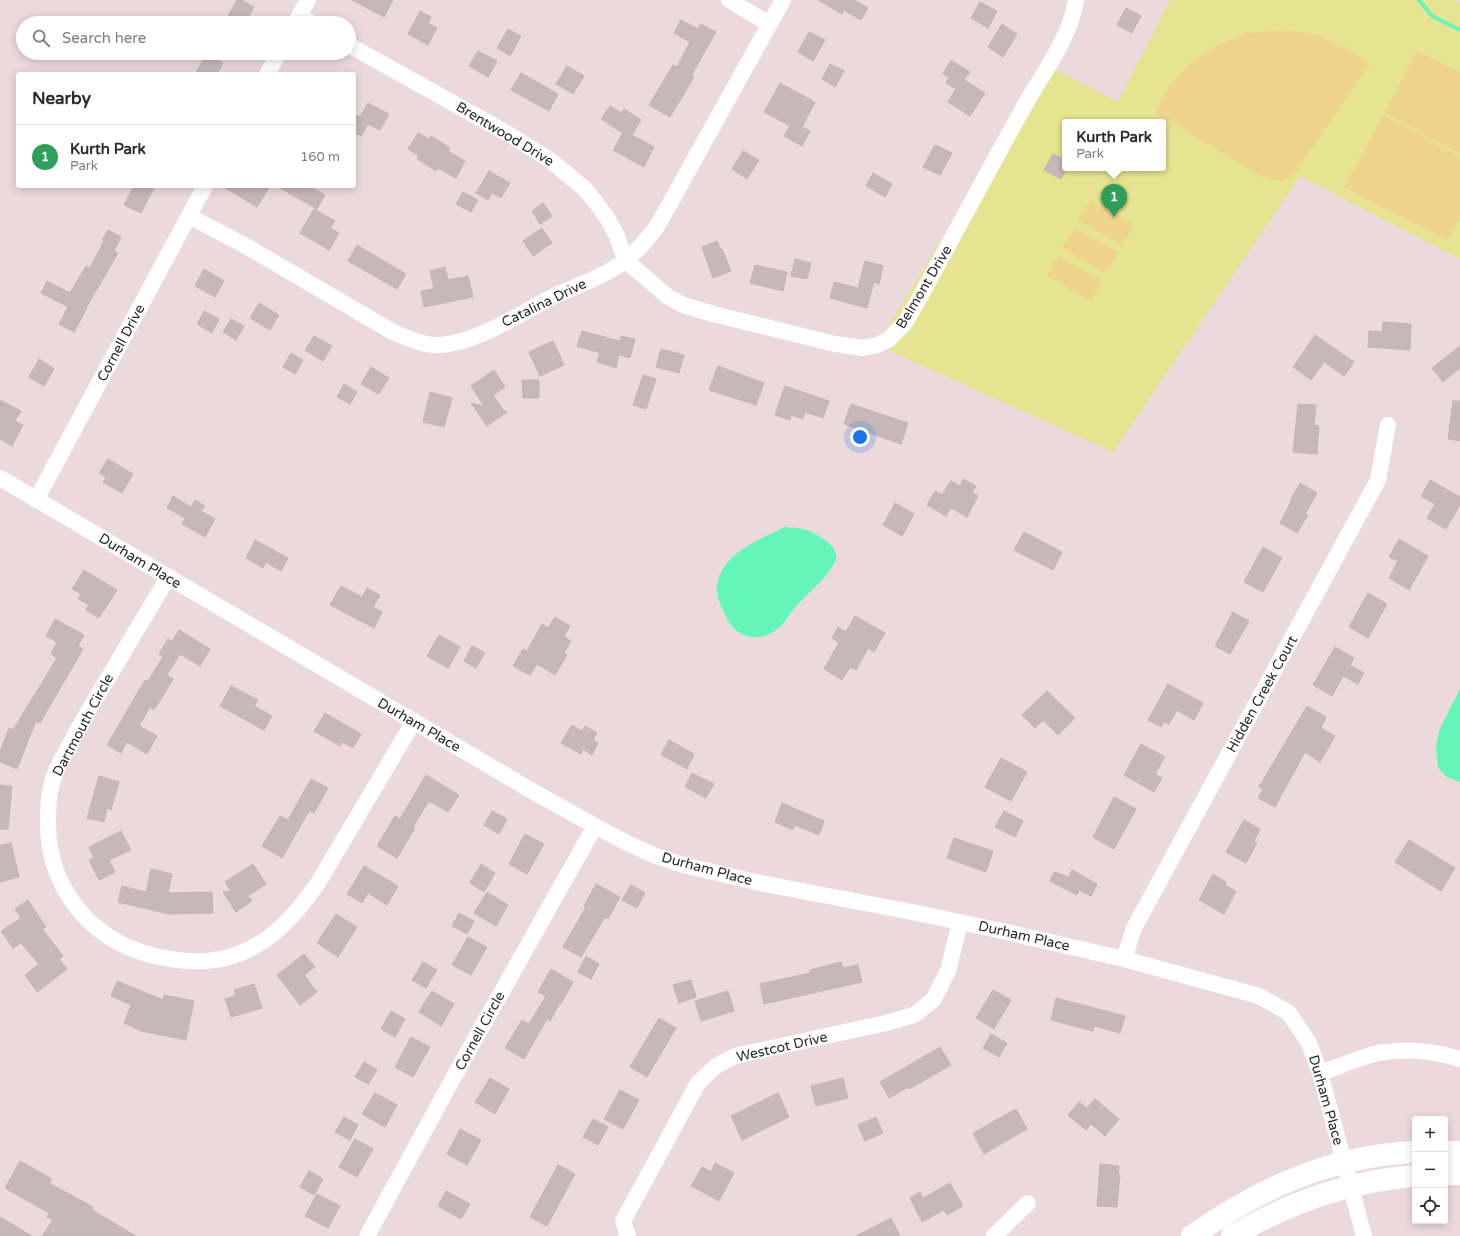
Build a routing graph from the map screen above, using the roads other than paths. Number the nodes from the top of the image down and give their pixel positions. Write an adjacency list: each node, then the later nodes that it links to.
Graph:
1 (308, 0): 5 (street)
2 (729, 0): 6 (street)
3 (783, 0): 6 (street, Catalina Drive)
4 (1076, 0): 12 (street, Belmont Drive)
5 (303, 16)
6 (769, 24): 12 (street, Catalina Drive)
7 (356, 49): 12 (street, Brentwood Drive)
8 (275, 60): 9 (street)
9 (268, 72)
10 (204, 188): 11 (street, Cornell Drive)
11 (189, 216): 12 (street, Catalina Drive); 15 (street, Cornell Drive)
12 (625, 260)
13 (1388, 425): 20 (street, Hidden Creek Court)
14 (0, 478): 15 (street, Durham Place)
15 (36, 500): 16 (street, Durham Place)
16 (168, 578): 17 (street, Durham Place); 17 (street, Dartmouth Circle)
17 (414, 721): 18 (street, Durham Place)
18 (595, 826): 19 (street, Durham Place); 35 (street, Cornell Circle)
19 (960, 922): 20 (street, Durham Place); 36 (street, Westcot Drive)
20 (1124, 959): 22 (street, Durham Place)
21 (1460, 1059): 22 (street)
22 (1320, 1073): 26 (street, Durham Place)
23 (1412, 1152): 26 (street)
24 (1448, 1152): 25 (street)
25 (1460, 1152)
26 (1344, 1162): 33 (street, Durham Place); 38 (street); 39 (street)
27 (1448, 1162): 28 (street)
28 (1460, 1162)
29 (1412, 1164): 33 (street)
30 (1448, 1174): 31 (street)
31 (1460, 1174)
32 (1412, 1176): 33 (street)
33 (1351, 1186): 40 (street); 41 (street, Durham Place)
34 (1028, 1203): 37 (street)
35 (367, 1236)
36 (628, 1236)
37 (994, 1236)
38 (1192, 1236)
39 (1215, 1236)
40 (1232, 1236)
41 (1364, 1236)

